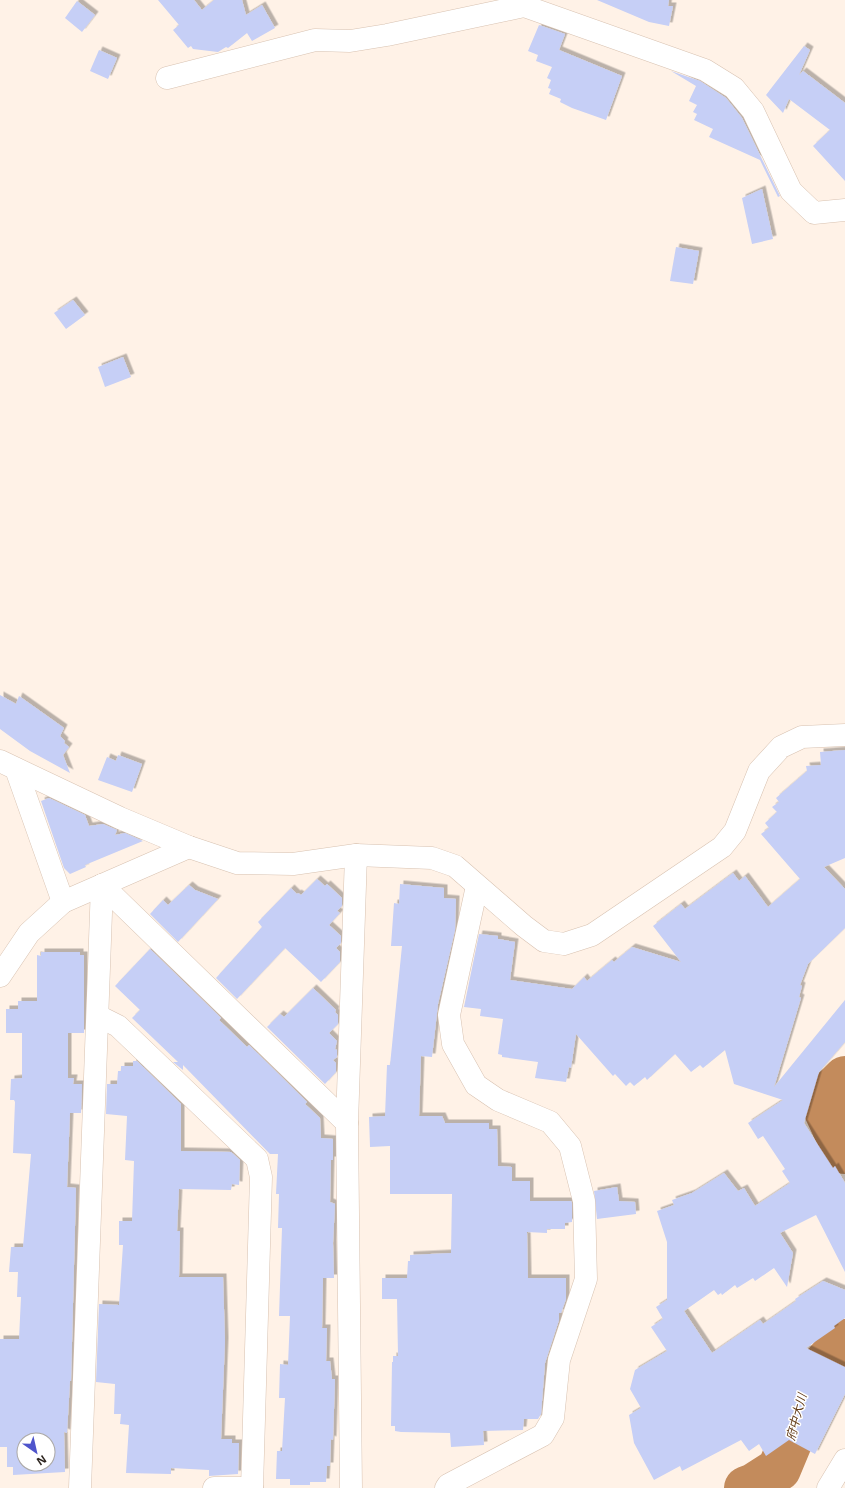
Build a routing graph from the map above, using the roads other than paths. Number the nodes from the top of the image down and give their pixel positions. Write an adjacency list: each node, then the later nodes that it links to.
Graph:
1 (167, 78): 2 (street)
2 (845, 210)
3 (845, 735): 8 (street)
4 (8, 765): 5 (street); 9 (street)
5 (189, 847): 6 (street); 7 (street)
6 (356, 855): 8 (street); 12 (street)
7 (102, 885): 9 (street); 11 (street); 12 (street)
8 (477, 886): 18 (street)
9 (63, 902): 10 (street)
10 (0, 976)
11 (98, 1016): 14 (street); 16 (street)
12 (347, 1123): 17 (street)
13 (845, 1460): 19 (street)
14 (80, 1488)
15 (214, 1488): 16 (street)
16 (252, 1488)
17 (351, 1488)
18 (446, 1488)
19 (828, 1488)

